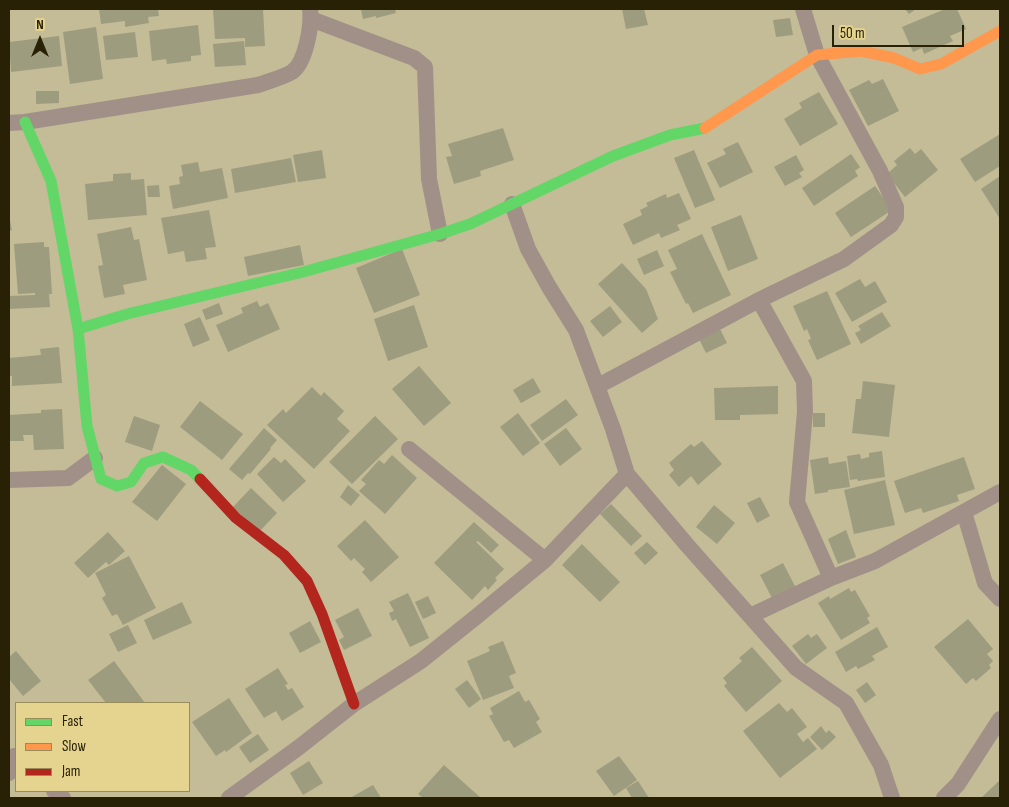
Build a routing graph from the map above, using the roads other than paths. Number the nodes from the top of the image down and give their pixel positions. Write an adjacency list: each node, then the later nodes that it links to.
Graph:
1 (804, 9): 4 (street)
2 (311, 14): 5 (street); 7 (street)
3 (1000, 30): 4 (street)
4 (817, 55): 6 (street); 8 (street)
5 (17, 122): 9 (street)
6 (512, 204): 7 (street); 10 (street)
7 (440, 234): 9 (street)
8 (759, 300): 10 (street); 18 (street)
9 (78, 328): 12 (street)
10 (598, 386): 13 (street)
11 (409, 449): 17 (street)
12 (95, 458): 14 (street); 21 (street)
13 (627, 474): 17 (street); 20 (street)
14 (9, 480)
15 (1000, 492): 16 (street)
16 (964, 512): 18 (street); 19 (street)
17 (545, 560): 21 (street)
18 (831, 578): 20 (street)
19 (1000, 599)
20 (750, 616): 26 (street)
21 (354, 704): 25 (street)
22 (1000, 719): 27 (street)
23 (13, 755): 24 (street)
24 (9, 773)
25 (229, 798)
26 (892, 798)
27 (944, 798)

